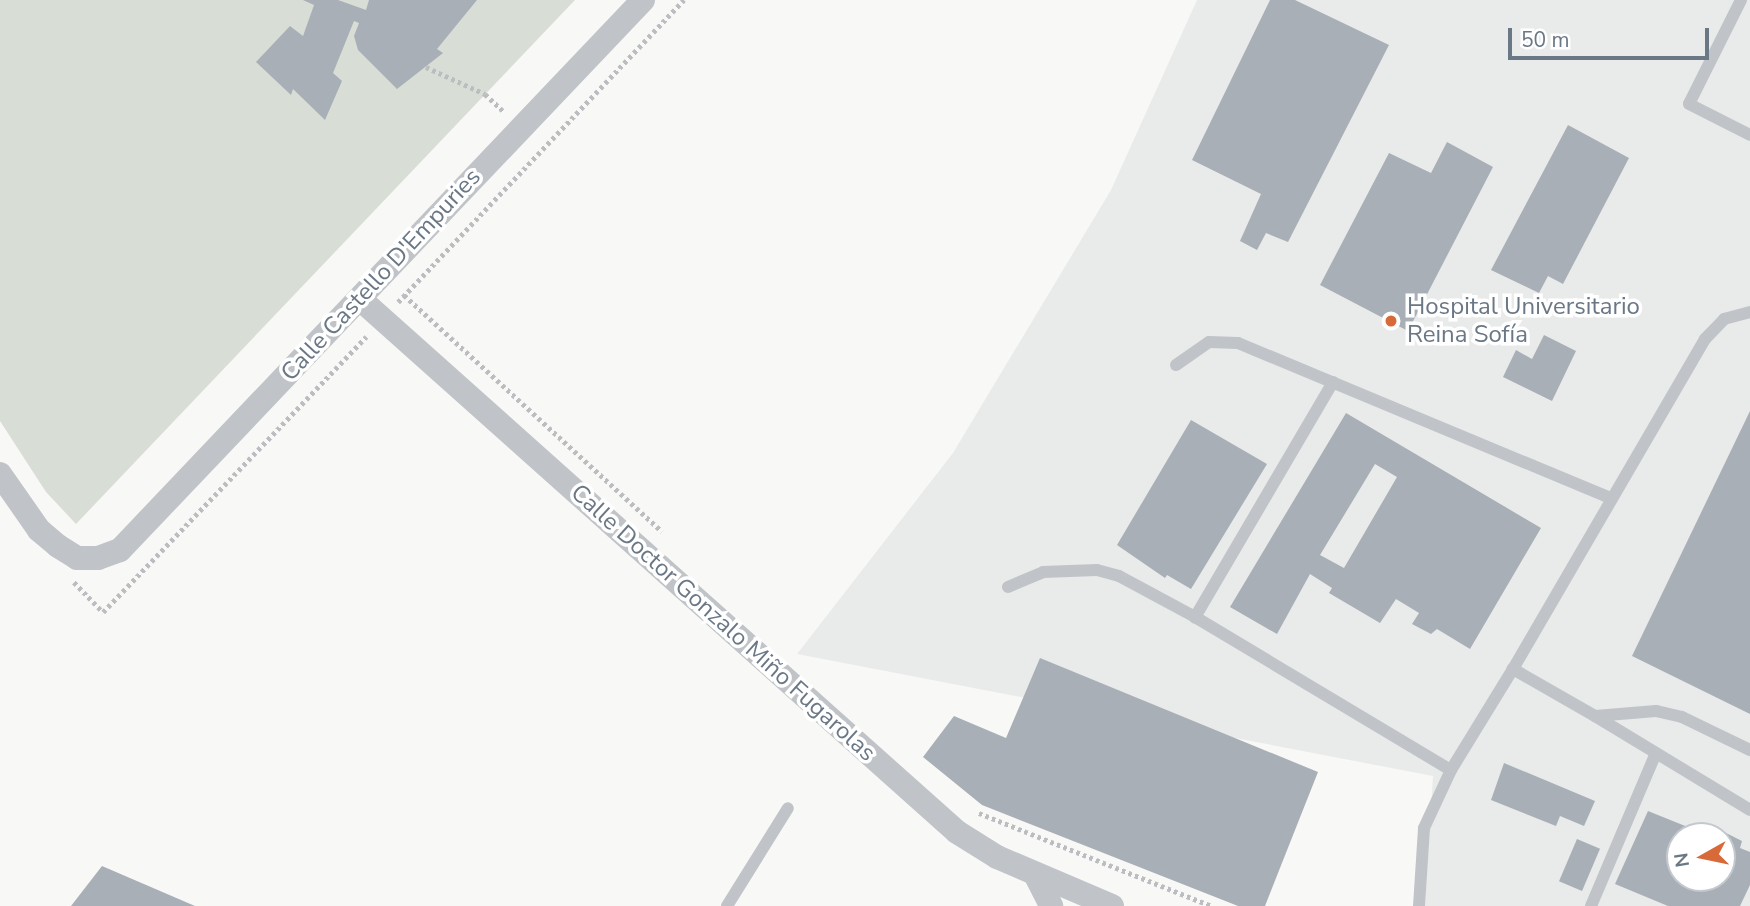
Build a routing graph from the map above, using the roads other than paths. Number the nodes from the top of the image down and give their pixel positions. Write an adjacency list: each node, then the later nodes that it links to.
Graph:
1 (643, 0): 4 (street, Calle Castello D'Empuries)
2 (1741, 0): 3 (lane)
3 (1750, 135)
4 (360, 299): 8 (street, Calle Castello D'Empuries); 19 (street, Calle Doctor Gonzalo Miño Fugarolas)
5 (1750, 312): 9 (lane)
6 (1176, 365): 7 (lane)
7 (1333, 382): 9 (lane); 11 (lane)
8 (0, 474)
9 (1612, 499): 12 (lane)
10 (1008, 587): 11 (lane)
11 (1195, 617): 16 (lane)
12 (1513, 669): 13 (lane); 16 (lane)
13 (1595, 716): 14 (lane); 15 (lane)
14 (1750, 750)
15 (1656, 753): 18 (lane); 24 (lane)
16 (1451, 770): 23 (lane)
17 (788, 808): 20 (lane)
18 (1750, 810)
19 (1035, 874): 21 (street); 22 (street, Calle Doctor Gonzalo Miño Fugarolas)
20 (727, 906)
21 (1051, 906)
22 (1112, 906)
23 (1419, 906)
24 (1591, 906)

